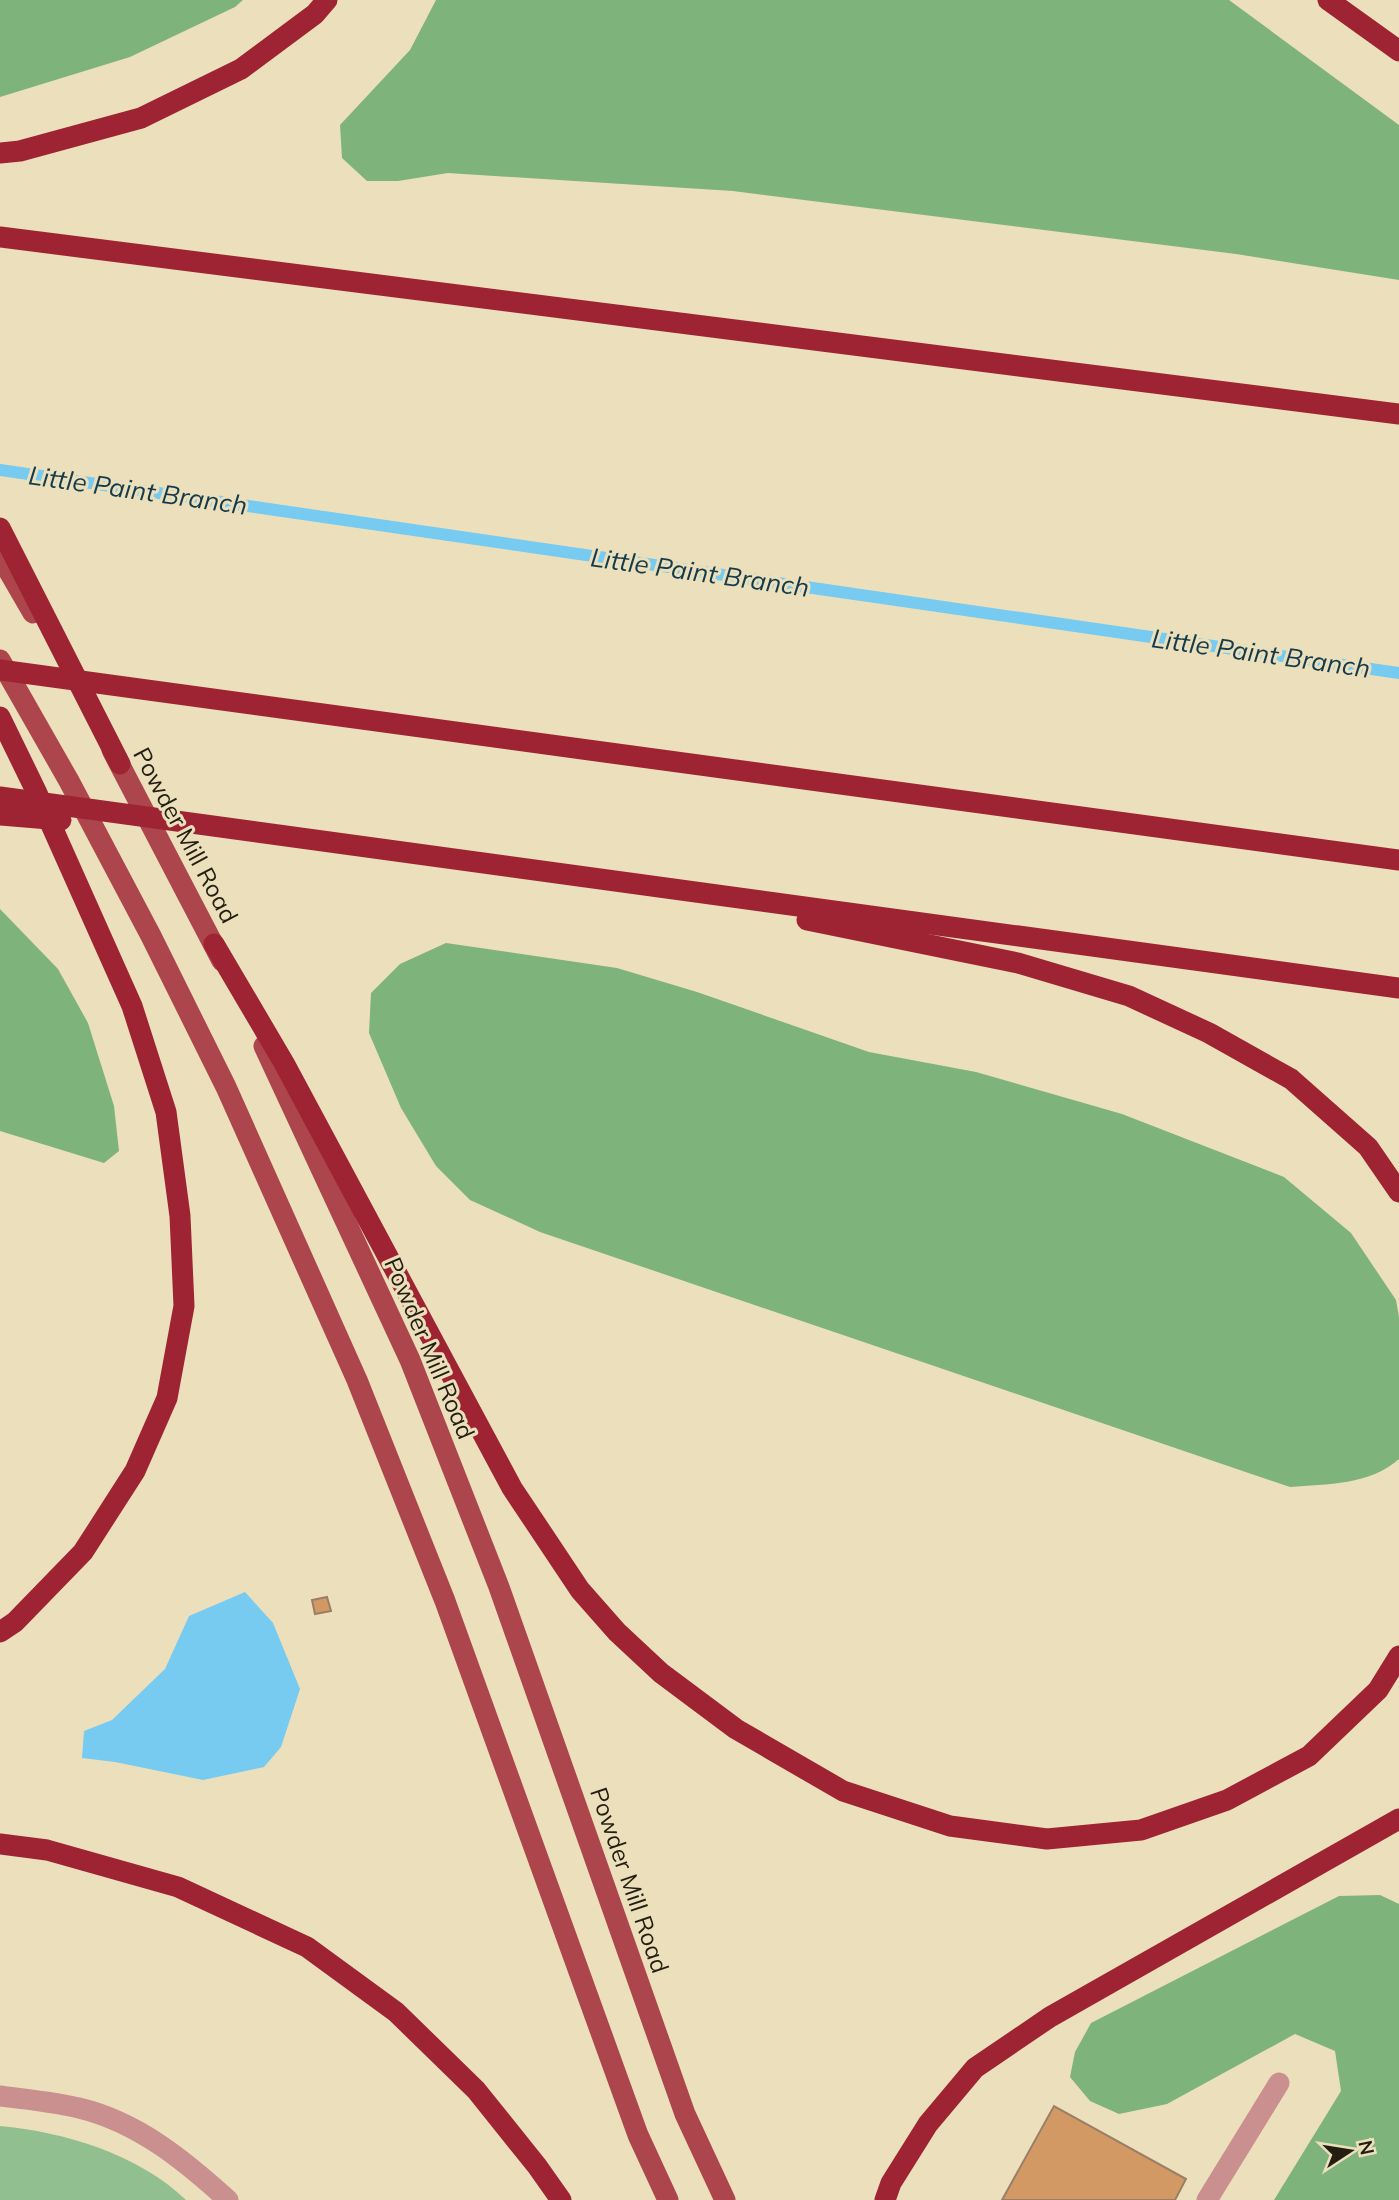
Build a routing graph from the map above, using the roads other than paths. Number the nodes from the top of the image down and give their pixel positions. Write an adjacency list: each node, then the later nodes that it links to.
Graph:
1 (327, 0): 4 (highway)
2 (1328, 0): 3 (highway)
3 (1399, 51)
4 (0, 153)
5 (0, 237): 6 (highway)
6 (1399, 414)
7 (0, 528): 12 (highway)
8 (0, 556): 12 (main road, Powder Mill Road)
9 (0, 660): 29 (main road)
10 (0, 670): 16 (highway)
11 (0, 717): 21 (highway)
12 (120, 764): 18 (main road, Powder Mill Road)
13 (0, 797): 15 (highway)
14 (0, 815): 15 (highway)
15 (296, 838): 17 (highway)
16 (1399, 860)
17 (602, 880): 19 (highway); 20 (highway)
18 (214, 944): 22 (highway); 30 (main road, Powder Mill Road)
19 (1399, 988)
20 (1399, 1192)
21 (0, 1632)
22 (1399, 1656)
23 (1399, 1819): 31 (highway)
24 (0, 1844): 28 (highway)
25 (1279, 2083): 32 (street)
26 (0, 2096): 27 (street)
27 (228, 2200)
28 (561, 2200)
29 (668, 2200)
30 (725, 2200)
31 (885, 2200)
32 (1207, 2200)

